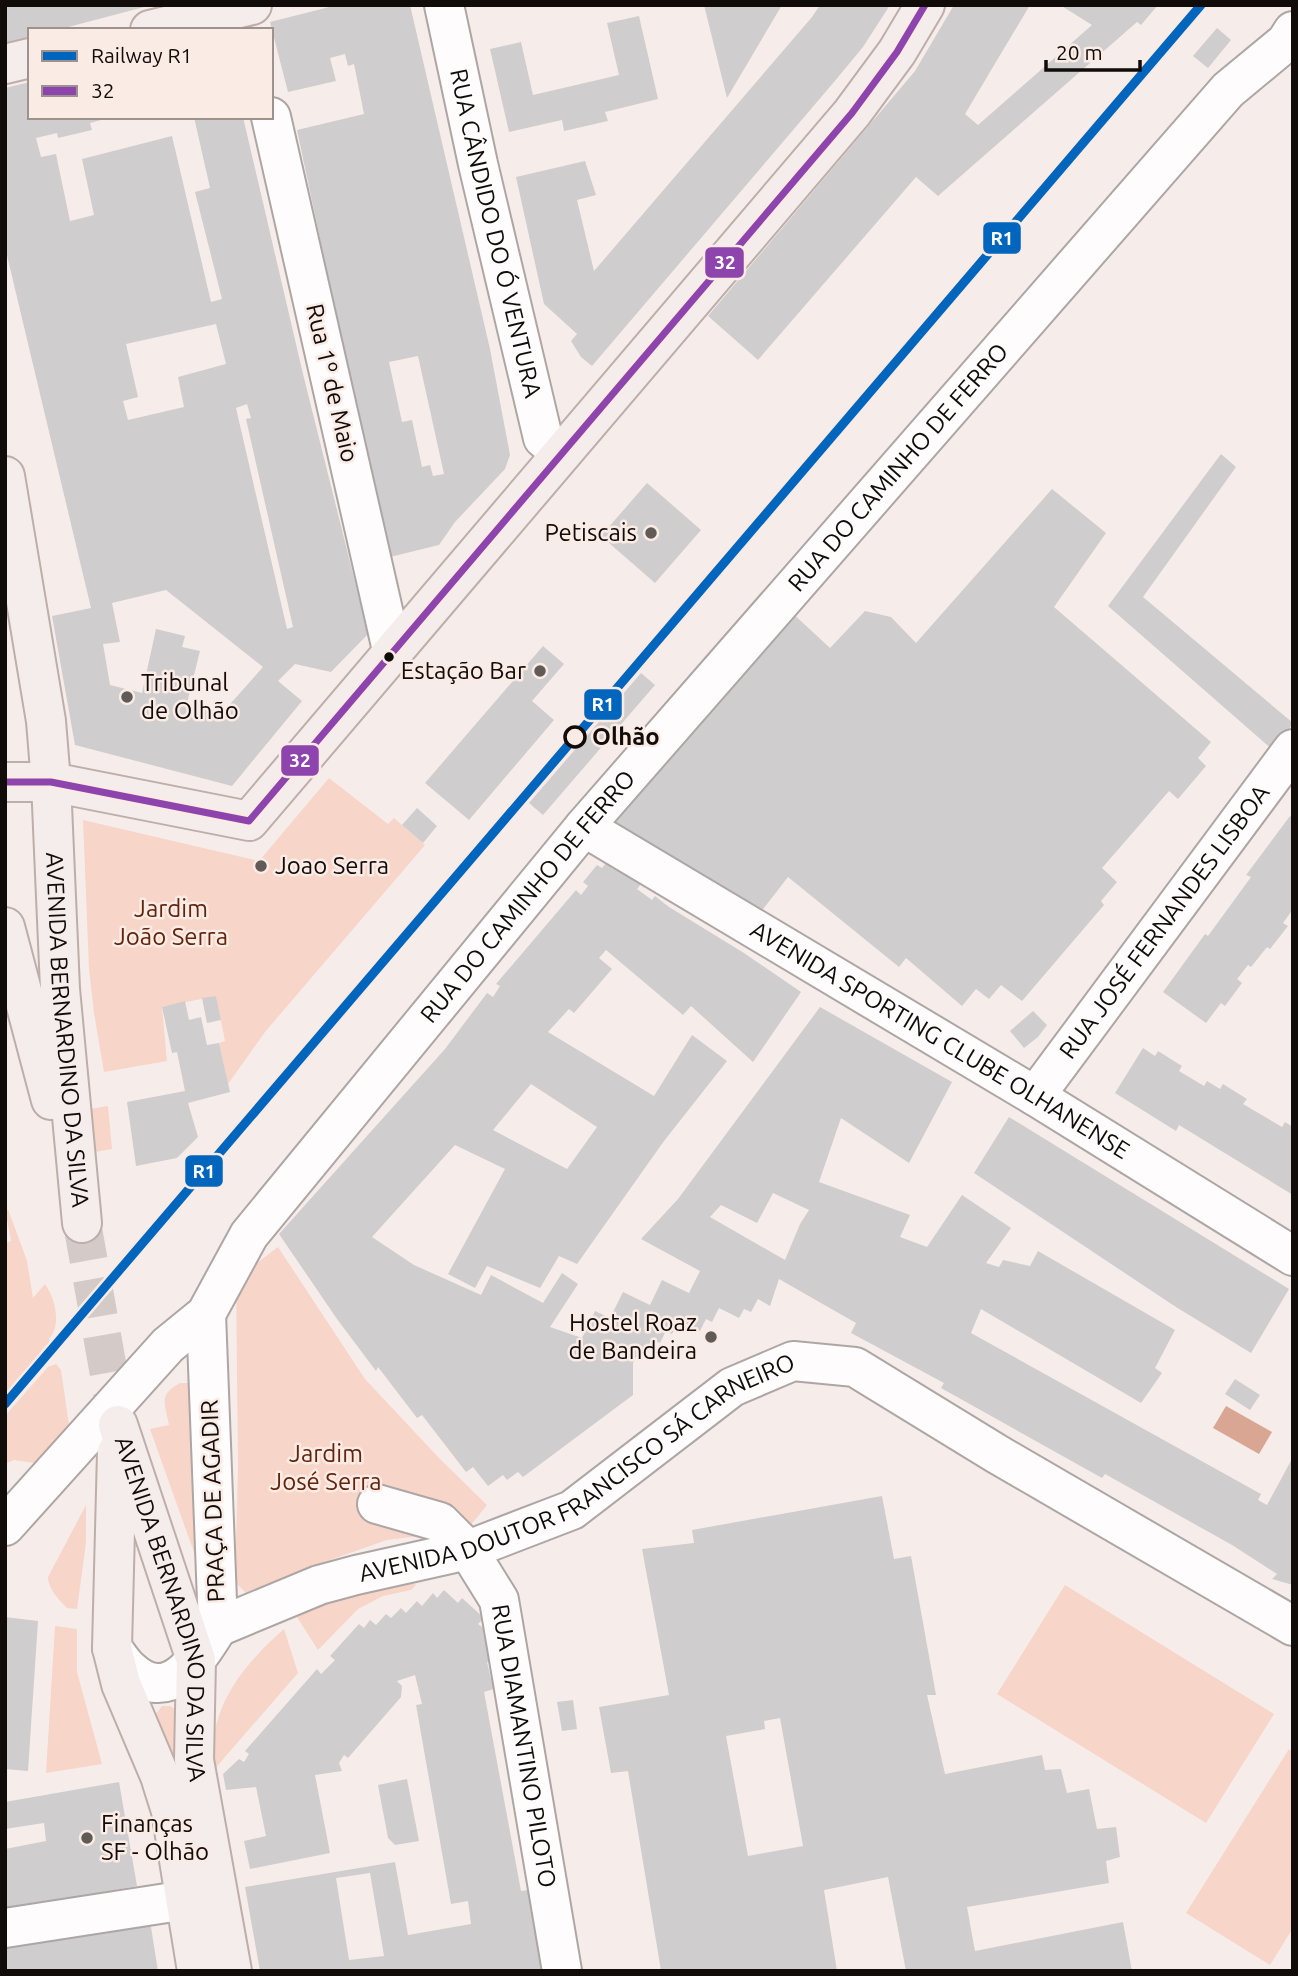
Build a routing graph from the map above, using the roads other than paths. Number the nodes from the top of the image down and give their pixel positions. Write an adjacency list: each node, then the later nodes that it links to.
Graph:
1 (444, 5): 9 (street, RUA CÂNDIDO DO Ó VENTURA)
2 (925, 5): 9 (main road)
3 (249, 14): 4 (main road)
4 (162, 28)
5 (1290, 46): 15 (street, RUA DO CAMINHO DE FERRO)
6 (28, 58): 7 (main road)
7 (5, 64)
8 (271, 119): 11 (street, Rua 1º de Maio)
9 (562, 453): 11 (main road)
10 (5, 476): 14 (main road)
11 (392, 650): 14 (main road)
12 (1293, 749): 17 (street, RUA JOSÉ FERNANDES LISBOA)
13 (5, 782): 14 (main road)
14 (51, 782): 16 (main road, AVENIDA BERNARDINO DA SILVA)
15 (584, 827): 17 (street, AVENIDA SPORTING CLUBE OLHANENSE); 19 (street, RUA DO CAMINHO DE FERRO)
16 (5, 927)
17 (1035, 1096): 18 (street, AVENIDA SPORTING CLUBE OLHANENSE)
18 (1293, 1256)
19 (206, 1314): 21 (street, RUA DO CAMINHO DE FERRO); 24 (street, PRAÇA DE AGADIR)
20 (377, 1504): 22 (street, RUA DIAMANTINO PILOTO)
21 (5, 1526)
22 (468, 1550): 23 (street, AVENIDA DOUTOR FRANCISCO SÁ CARNEIRO); 24 (street, AVENIDA DOUTOR FRANCISCO SÁ CARNEIRO); 31 (street, RUA DIAMANTINO PILOTO)
23 (1293, 1626)
24 (218, 1627): 26 (street, PRAÇA DE AGADIR)
25 (112, 1648): 26 (street, PRAÇA DE AGADIR); 26 (main road, AVENIDA BERNARDINO DA SILVA); 27 (main road, AVENIDA BERNARDINO DA SILVA)
26 (196, 1660): 30 (main road, AVENIDA BERNARDINO DA SILVA)
27 (186, 1900): 28 (street); 29 (main road, AVENIDA BERNARDINO DA SILVA)
28 (5, 1928)
29 (197, 1971)
30 (232, 1971)
31 (562, 1971)

